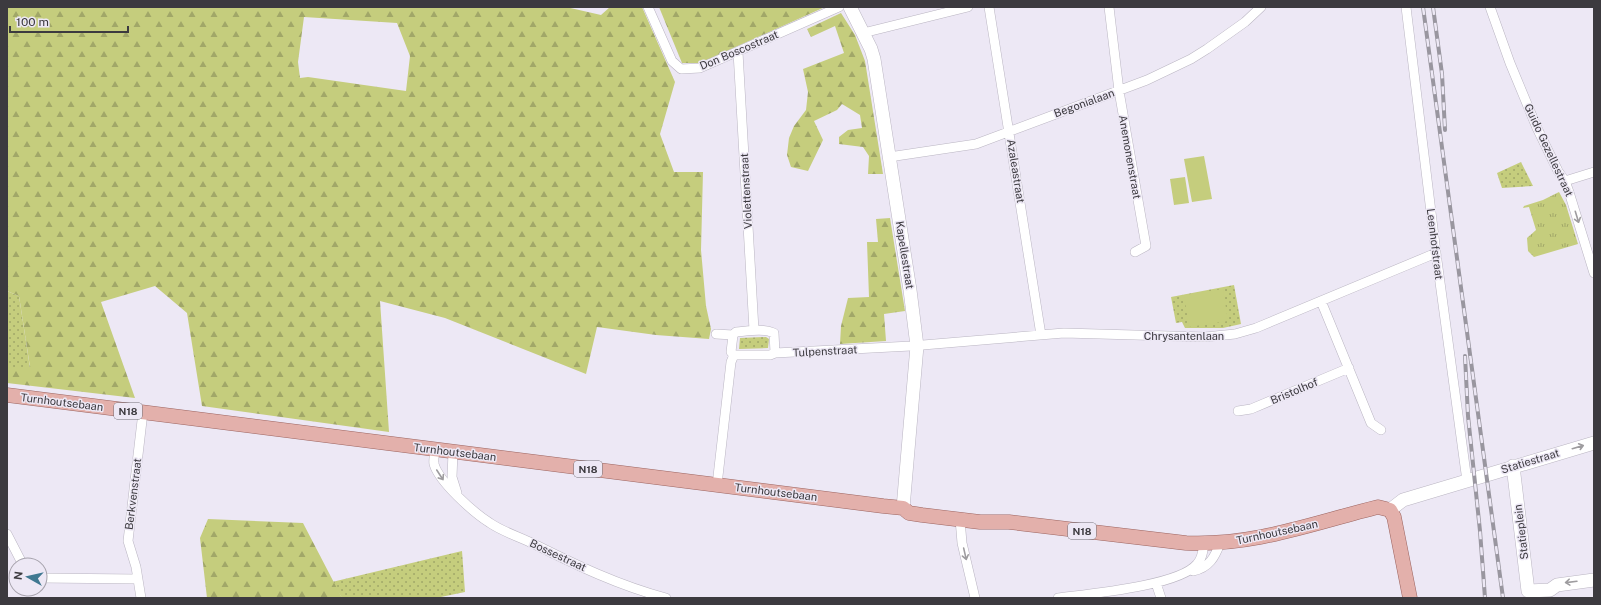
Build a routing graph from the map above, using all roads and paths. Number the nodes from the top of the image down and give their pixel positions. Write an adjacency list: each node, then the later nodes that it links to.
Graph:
1 (648, 7): 11 (street, Don Boscostraat)
2 (839, 7): 11 (street, Don Boscostraat)
3 (850, 7): 10 (street, Kapellestraat)
4 (968, 7): 10 (street)
5 (989, 7): 13 (street, Azaleastraat)
6 (1109, 7): 12 (street, Anemonenstraat)
7 (1261, 7): 12 (street, Begonialaan)
8 (1406, 7): 18 (street, Leenhofstraat)
9 (1490, 7): 16 (street, Guido Gezellestraat)
10 (863, 33): 14 (street, Kapellestraat)
11 (738, 52): 21 (street, Violettenstraat)
12 (1119, 91): 13 (street, Begonialaan); 17 (street, Anemonenstraat)
13 (1010, 131): 14 (street, Begonialaan); 24 (street, Azaleastraat)
14 (889, 157): 25 (street, Kapellestraat)
15 (1594, 172): 16 (street)
16 (1565, 180): 19 (street, Guido Gezellestraat, one-way to 19)
17 (1135, 252)
18 (1436, 253): 20 (street, Chrysantenlaan); 37 (street, Leenhofstraat)
19 (1594, 273)
20 (1321, 301): 24 (street, Chrysantenlaan); 28 (street)
21 (754, 330): 23 (street); 26 (street)
22 (716, 334): 23 (street)
23 (733, 335): 27 (street)
24 (1041, 335): 25 (street, Chrysantenlaan)
25 (917, 346): 26 (street, Tulpenstraat); 40 (street, Kapellestraat)
26 (775, 353): 27 (street, Tulpenstraat)
27 (734, 355): 38 (street)
28 (1349, 368): 30 (street, Bristolhof); 32 (street)
29 (7, 395): 31 (main road, Turnhoutsebaan / N18)
30 (1238, 411)
31 (144, 412): 34 (main road, Turnhoutsebaan / N18); 50 (street, Berkvenstraat)
32 (1381, 430)
33 (1594, 443): 36 (street, Statiestraat, one-way to 33)
34 (435, 449): 35 (main road, Turnhoutsebaan / N18); 39 (street, Bossestraat, one-way to 39)
35 (453, 452): 38 (main road, Turnhoutsebaan / N18); 39 (street, Bossestraat)
36 (1513, 466): 37 (street, Statiestraat); 53 (street, Statieplein)
37 (1467, 481): 41 (street)
38 (717, 485): 40 (main road, Turnhoutsebaan / N18)
39 (459, 496): 56 (street, Bossestraat)
40 (903, 508): 42 (main road, Turnhoutsebaan / N18); 43 (main road, Turnhoutsebaan / N18)
41 (1390, 510): 45 (main road, Turnhoutsebaan / N18); 60 (main road)
42 (960, 519): 43 (main road, Turnhoutsebaan / N18); 57 (street, one-way to 57)
43 (1009, 522): 46 (main road, Turnhoutsebaan / N18)
44 (7, 534): 47 (street)
45 (1220, 543): 46 (main road, Turnhoutsebaan / N18); 48 (street)
46 (1204, 544): 48 (street)
47 (19, 557)
48 (1189, 571): 52 (street)
49 (48, 578): 50 (street)
50 (138, 578): 55 (street, Berkvenstraat)
51 (1594, 580): 54 (street, one-way to 54)
52 (1156, 583): 58 (street); 59 (street)
53 (1529, 594): 54 (street)
54 (1549, 594)
55 (141, 598)
56 (666, 598)
57 (975, 598)
58 (1058, 598)
59 (1161, 598)
60 (1410, 598)

